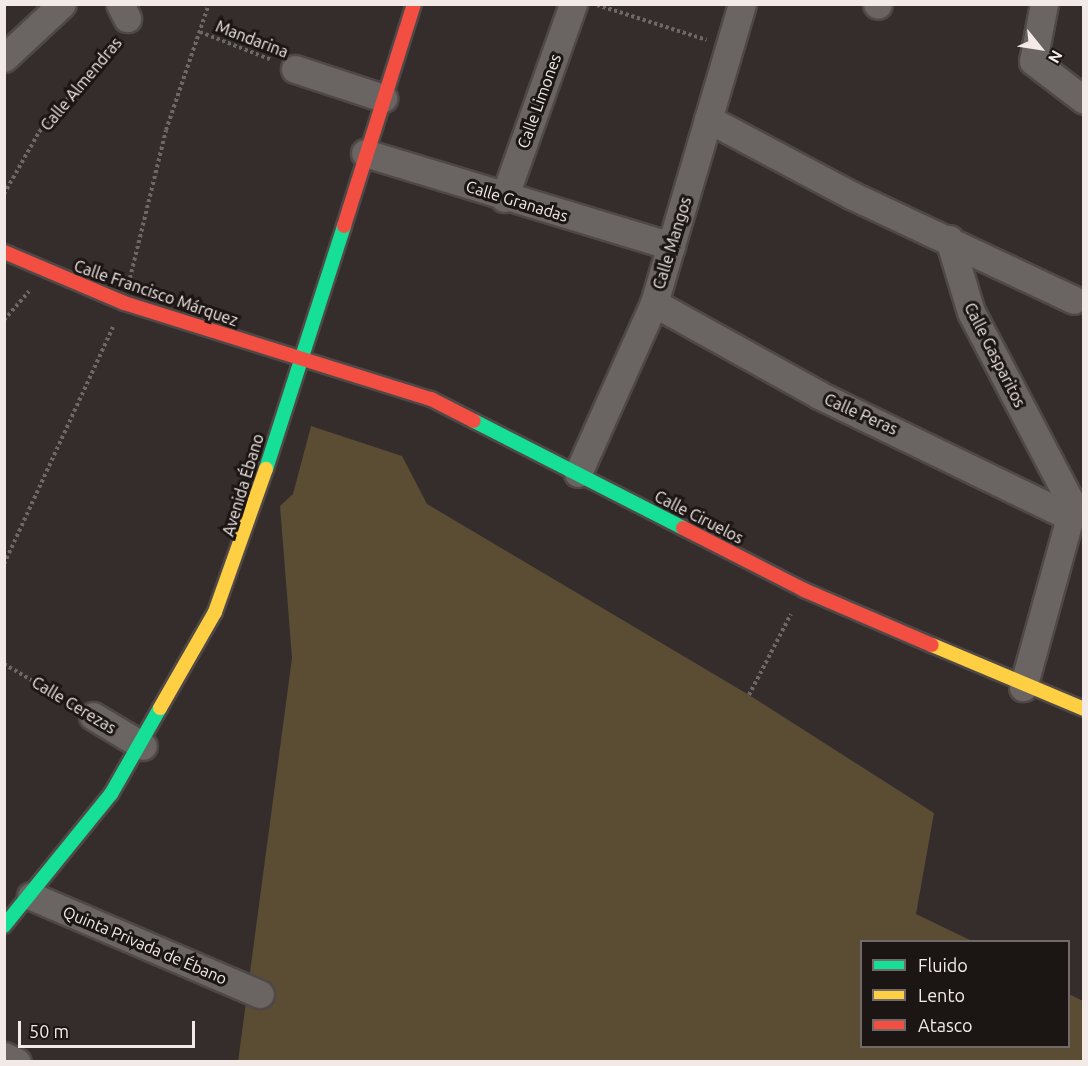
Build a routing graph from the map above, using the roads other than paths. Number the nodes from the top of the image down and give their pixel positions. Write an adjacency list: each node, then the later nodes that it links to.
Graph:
1 (62, 4): 6 (street)
2 (414, 4): 8 (street, Avenida Ébano)
3 (573, 4): 12 (street, Calle Limones)
4 (741, 4): 10 (street, Calle Mangos)
5 (1044, 4): 9 (street)
6 (4, 58)
7 (295, 69): 8 (street)
8 (383, 98): 11 (street, Avenida Ébano)
9 (1083, 100)
10 (708, 119): 13 (street); 14 (street, Calle Mangos)
11 (365, 153): 12 (street, Calle Granadas); 18 (street, Avenida Ébano)
12 (504, 198): 14 (street, Calle Granadas)
13 (949, 239): 16 (street); 20 (street, Calle Gasparitos)
14 (671, 246): 17 (street, Calle Mangos)
15 (4, 252): 18 (street, Calle Francisco Márquez)
16 (1074, 300)
17 (654, 303): 19 (street, Calle Mangos); 20 (street, Calle Peras)
18 (299, 357): 19 (street, Calle Ciruelos); 24 (street, Avenida Ébano)
19 (578, 473): 21 (street, Calle Ciruelos)
20 (1072, 518): 21 (street, Calle Gasparitos)
21 (1023, 687): 22 (street, Calle Ciruelos)
22 (1083, 709)
23 (93, 716): 24 (street, Calle Cerezas)
24 (143, 746): 25 (street, Avenida Ébano)
25 (31, 896): 26 (street, Avenida Ébano); 27 (street, Quinta Privada de Ébano)
26 (4, 926)
27 (260, 994)
28 (4, 1056): 29 (street)
29 (17, 1062)

